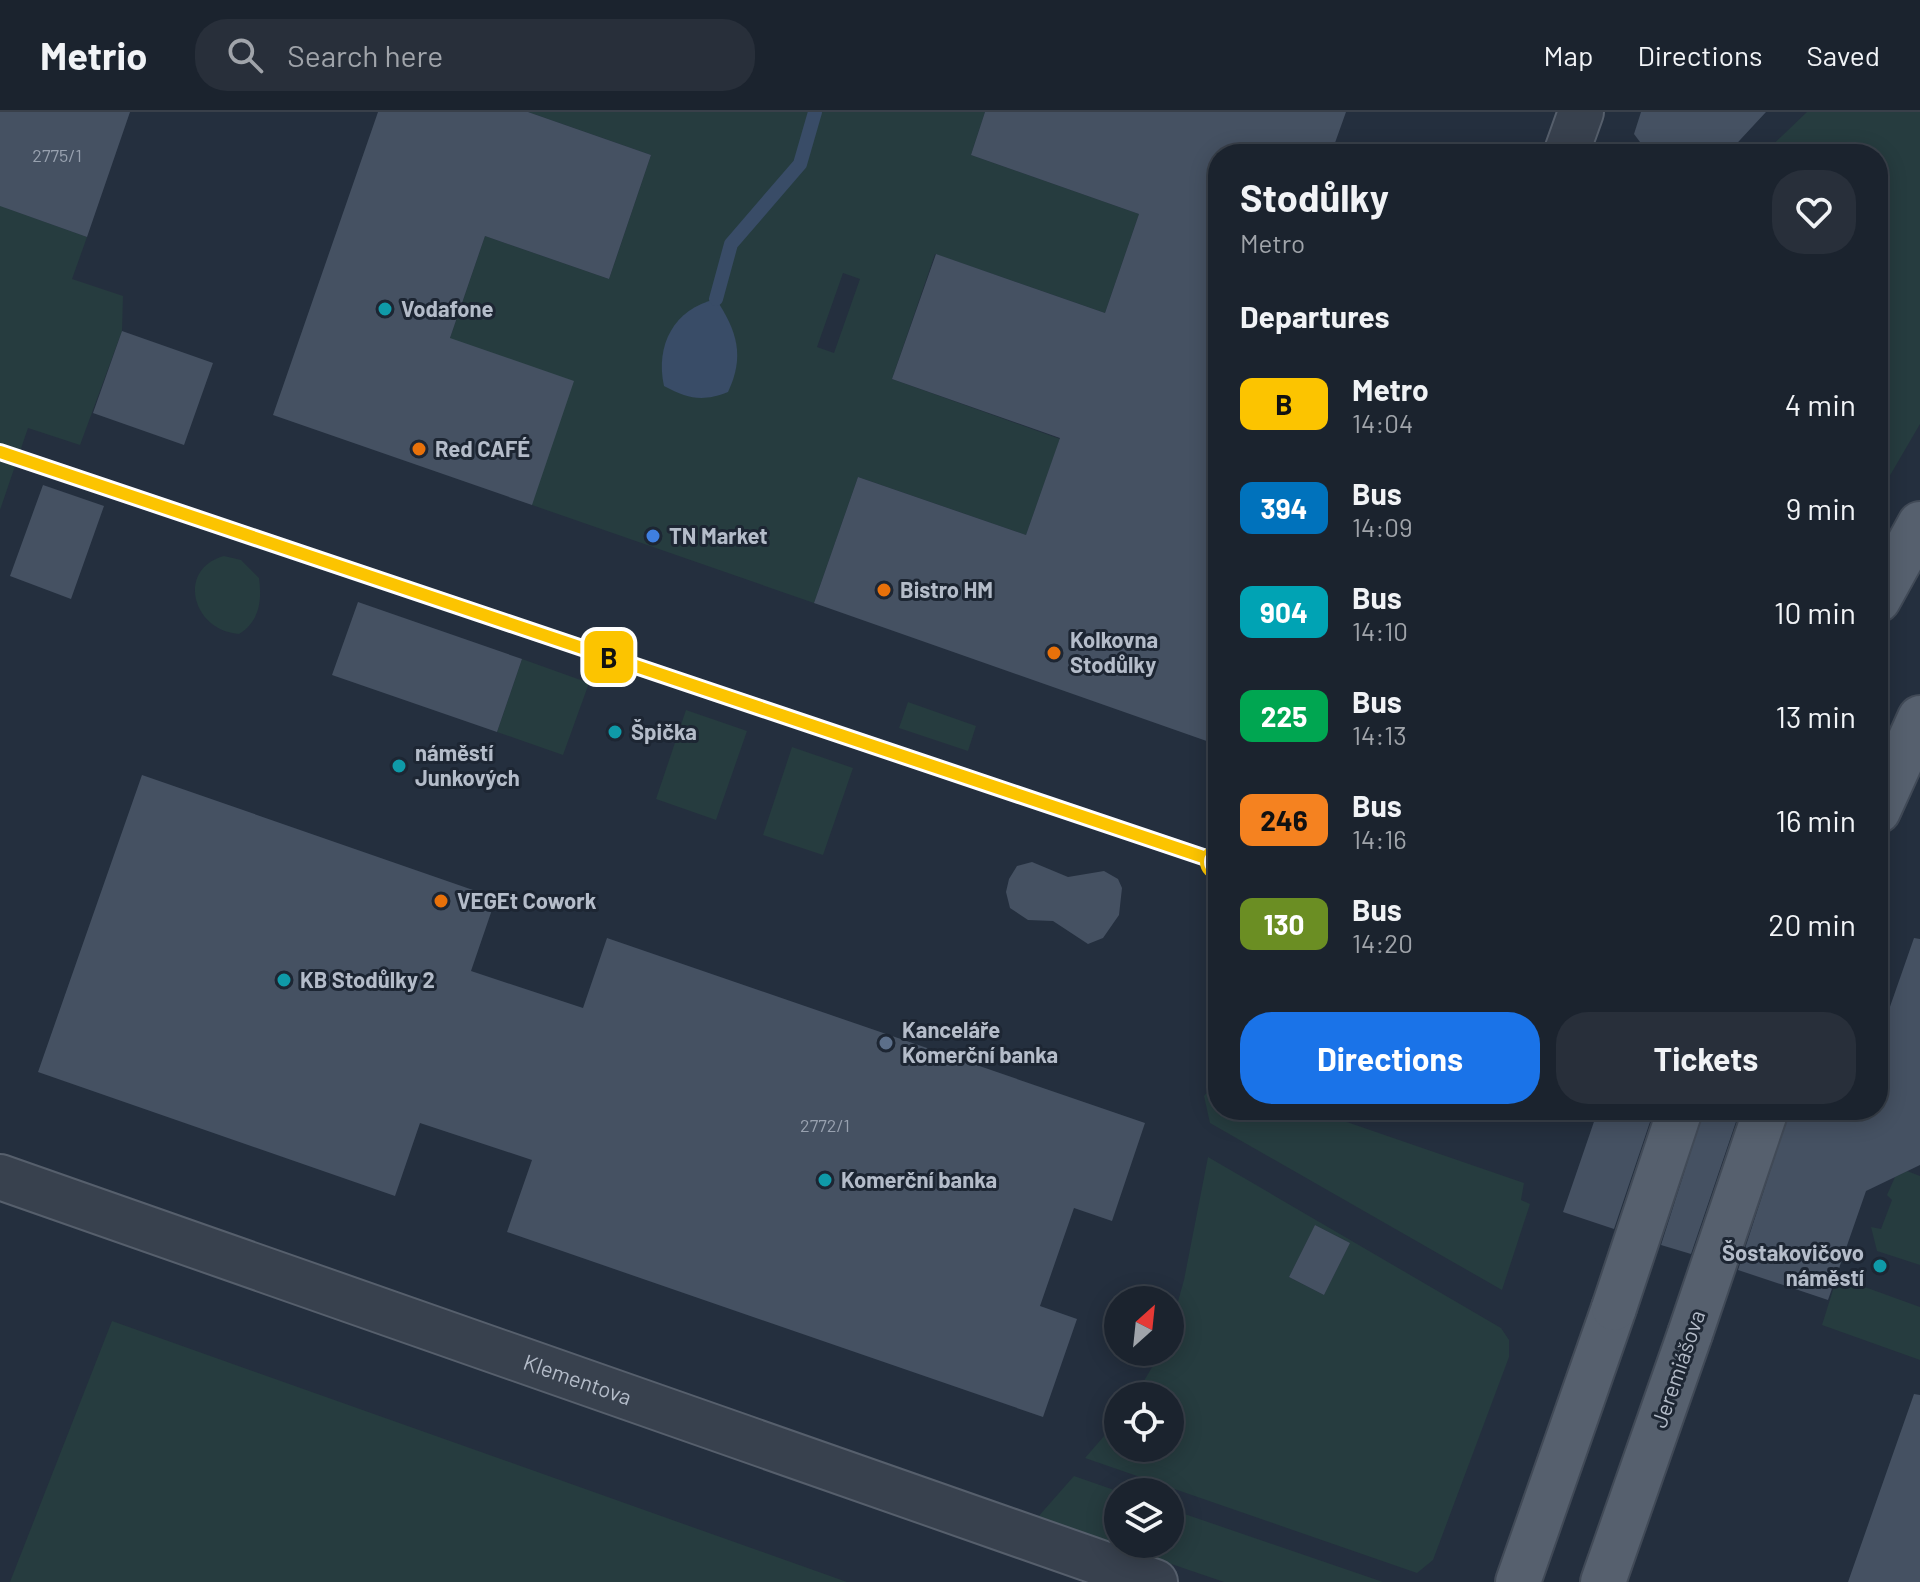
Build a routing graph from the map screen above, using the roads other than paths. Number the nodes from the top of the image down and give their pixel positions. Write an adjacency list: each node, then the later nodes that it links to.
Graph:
1 (1581, 112): 2 (street)
2 (1570, 144)
3 (1920, 524): 4 (main road)
4 (1888, 582)
5 (1920, 718): 6 (main road)
6 (1888, 789)
7 (1677, 1120): 11 (main road, bridge)
8 (1763, 1120): 12 (main road, Jeremiášova, bridge)
9 (0, 1177): 10 (street, Klementova)
10 (1155, 1582)
11 (1518, 1582)
12 (1603, 1582)

